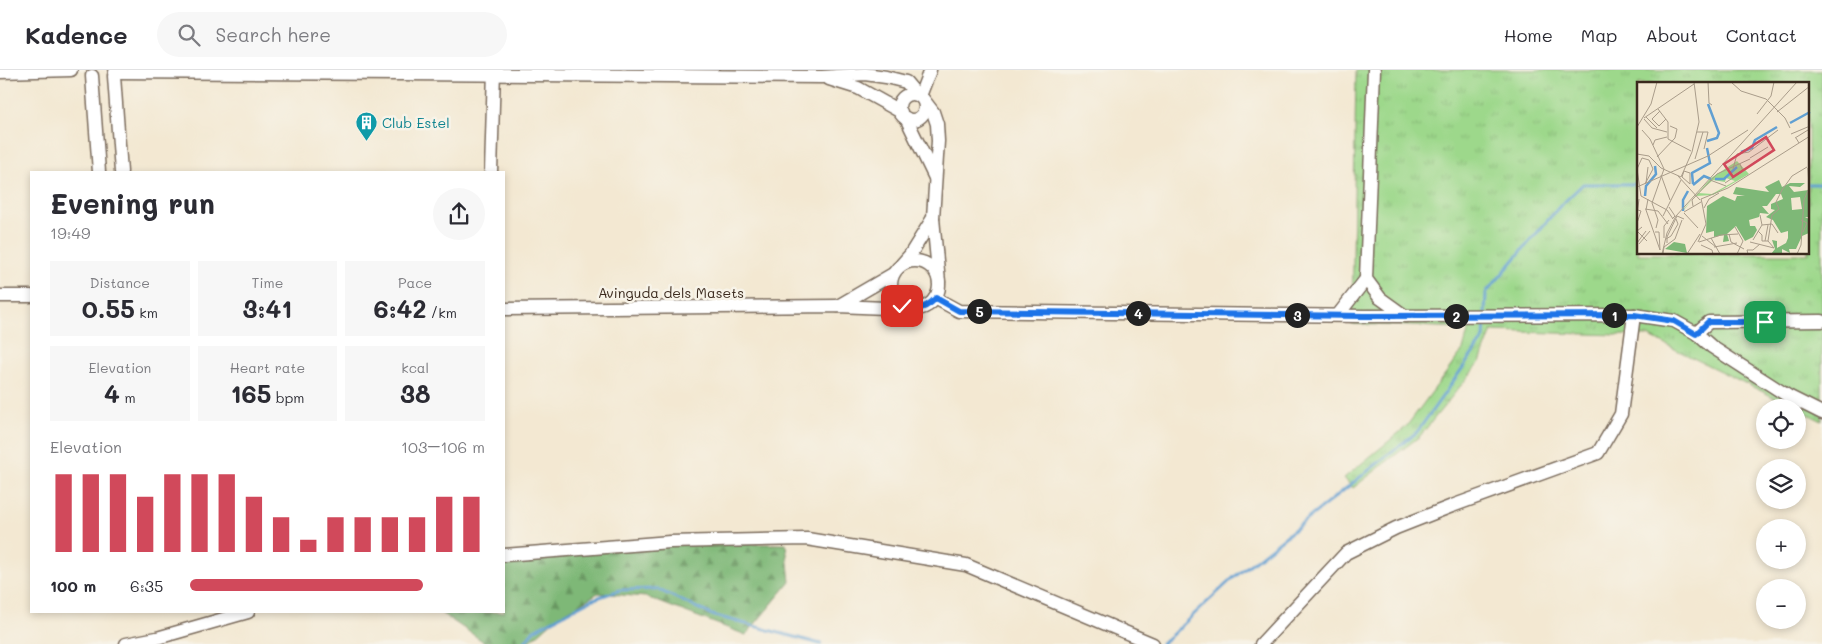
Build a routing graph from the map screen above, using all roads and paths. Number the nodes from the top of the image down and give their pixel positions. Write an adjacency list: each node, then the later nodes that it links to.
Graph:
1 (71, 70): 4 (street)
2 (930, 70): 9 (street)
3 (1374, 70): 18 (street)
4 (0, 72)
5 (494, 72): 7 (street); 8 (street); 13 (street)
6 (91, 73): 7 (street); 11 (street)
7 (115, 73): 12 (street)
8 (822, 77): 9 (street); 10 (street)
9 (920, 96): 10 (street); 10 (street); 14 (street)
10 (903, 115): 14 (street)
11 (99, 171)
12 (121, 171)
13 (491, 171)
14 (935, 178): 15 (street)
15 (933, 218): 16 (street); 19 (street)
16 (902, 264): 17 (street); 19 (street)
17 (893, 274): 25 (street, Avinguda dels Masets); 27 (street)
18 (1366, 279): 23 (street); 24 (street)
19 (939, 282): 22 (street)
20 (0, 296): 21 (street)
21 (30, 296)
22 (936, 298): 27 (street); 28 (street)
23 (1351, 298): 28 (street); 30 (street)
24 (1380, 298): 30 (street); 31 (street)
25 (838, 306): 26 (street, Avinguda dels Masets); 27 (street, Avinguda dels Masets)
26 (505, 308)
27 (908, 309)
28 (1338, 315): 30 (street)
29 (1634, 315): 31 (street); 33 (street); 39 (street)
30 (1367, 316): 31 (street)
31 (1405, 316)
32 (1822, 321): 33 (street)
33 (1696, 334): 34 (street)
34 (1822, 413)
35 (505, 555): 38 (street)
36 (245, 613): 37 (street)
37 (126, 644)
38 (1153, 644)
39 (1261, 644)

